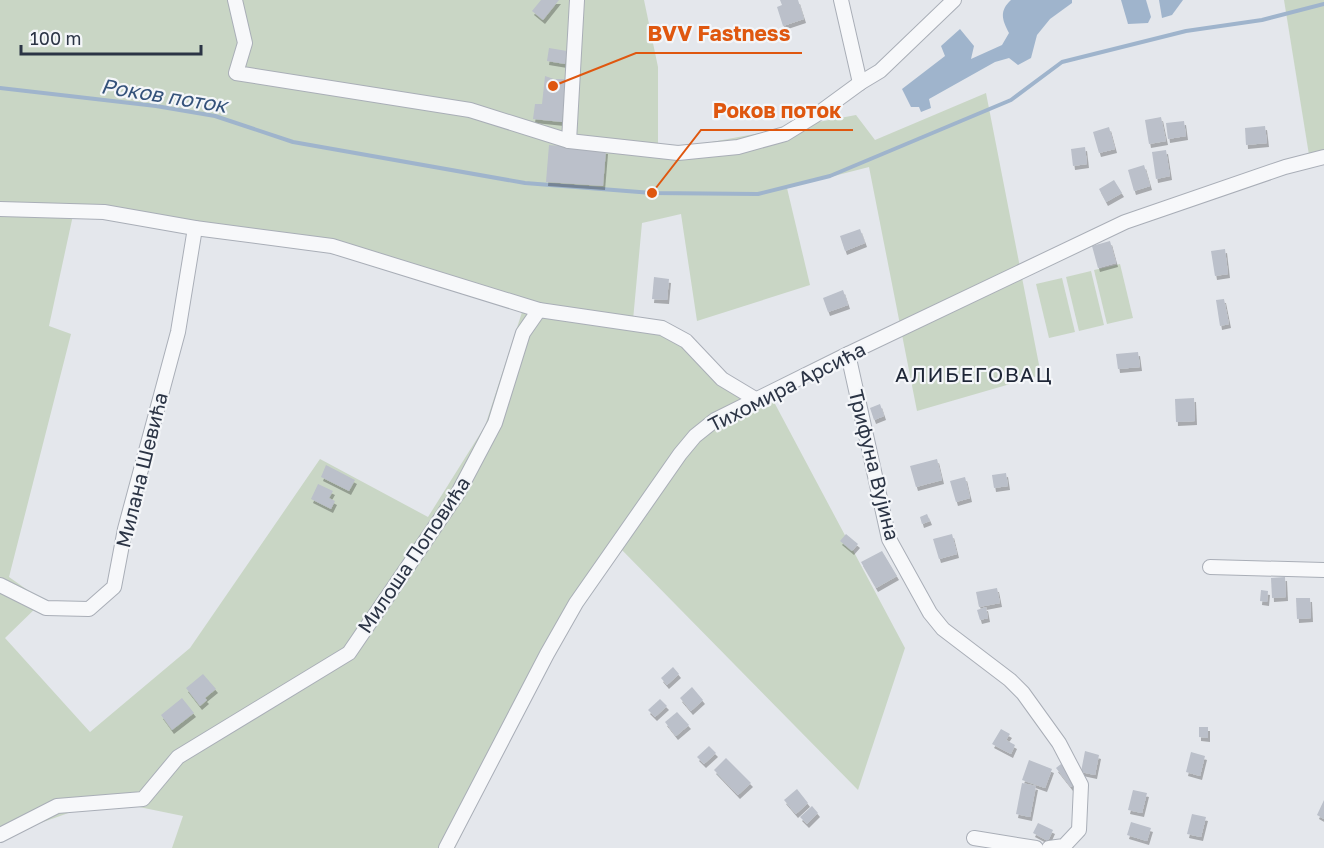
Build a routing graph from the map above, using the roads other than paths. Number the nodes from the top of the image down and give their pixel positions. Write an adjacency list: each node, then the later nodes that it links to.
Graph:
1 (235, 0): 6 (street)
2 (577, 0): 6 (street)
3 (841, 0): 5 (street)
4 (954, 0): 5 (street)
5 (860, 83): 6 (street)
6 (569, 141)
7 (1324, 157): 11 (street, Тихомира Арсића)
8 (0, 209): 9 (street)
9 (195, 228): 10 (street); 15 (street, Милана Шевића)
10 (539, 310): 12 (street); 16 (street, Милоша Поповића)
11 (848, 354): 12 (street, Тихомира Арсића); 20 (street, Трифуна Вујина)
12 (757, 400): 18 (street, Тихомира Арсића)
13 (1210, 567): 14 (street)
14 (1324, 570)
15 (0, 585)
16 (0, 835)
17 (974, 838): 19 (street)
18 (446, 848)
19 (1036, 848)
20 (1049, 848)

